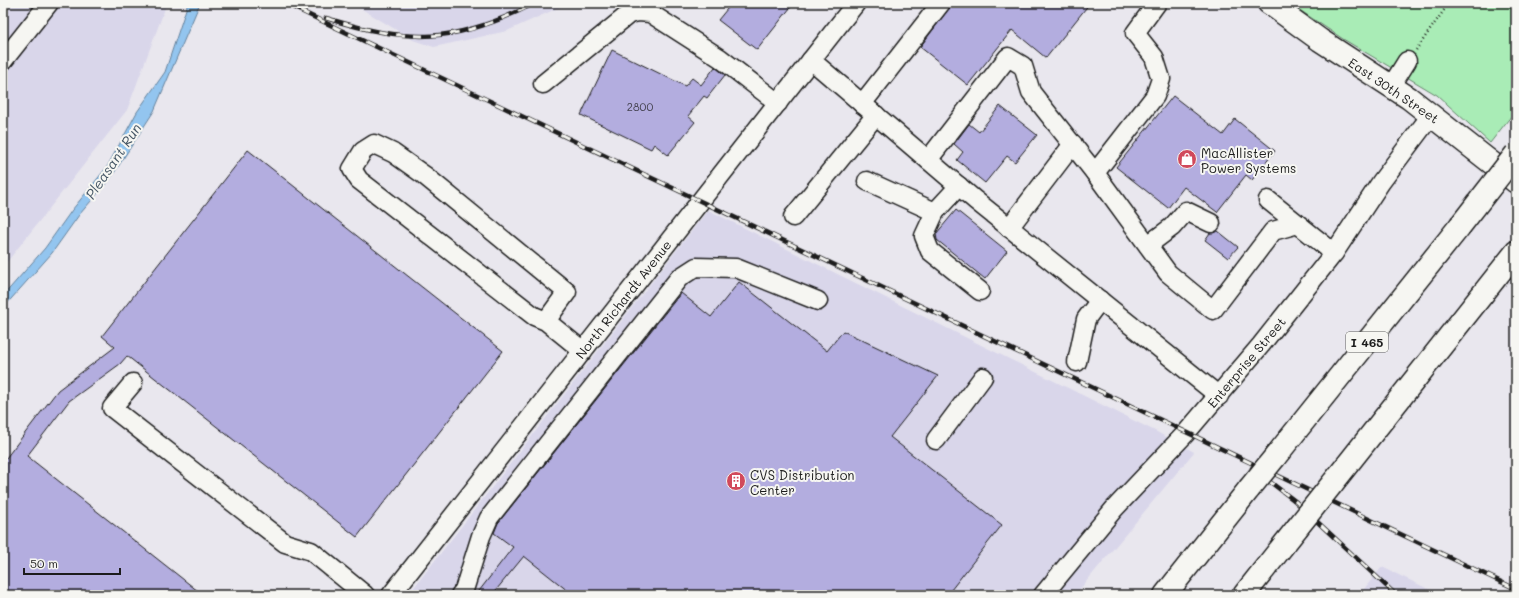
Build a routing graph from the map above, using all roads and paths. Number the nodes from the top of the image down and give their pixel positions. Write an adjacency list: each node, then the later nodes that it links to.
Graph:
1 (49, 3): 7 (street)
2 (856, 3): 8 (street, North Richardt Avenue)
3 (941, 3): 13 (street)
4 (1157, 3): 19 (street)
5 (1269, 3): 11 (main road, East 30th Street)
6 (1450, 3): 9 (path)
7 (3, 60)
8 (811, 60): 12 (street, North Richardt Avenue); 13 (street)
9 (1407, 61): 11 (street)
10 (543, 84): 12 (street)
11 (1392, 85): 14 (main road, East 30th Street)
12 (778, 103): 36 (street, North Richardt Avenue)
13 (862, 104): 15 (street)
14 (1432, 114): 21 (main road, East 30th Street); 30 (street, Enterprise Street)
15 (876, 115): 18 (street); 25 (street)
16 (1073, 144): 18 (street); 19 (street); 28 (street)
17 (1516, 154): 46 (main road, I 465, bridge)
18 (928, 160): 22 (street)
19 (1095, 173): 29 (street)
20 (867, 181): 24 (street)
21 (1516, 182)
22 (959, 186): 24 (street); 28 (street)
23 (1268, 200): 27 (street)
24 (935, 212): 32 (street)
25 (793, 217)
26 (1211, 222): 29 (street)
27 (1298, 224): 29 (street); 30 (street)
28 (1009, 228): 33 (street)
29 (1148, 245)
30 (1334, 253): 40 (street, Enterprise Street)
31 (1511, 258): 47 (main road, bridge)
32 (980, 291)
33 (1100, 300): 37 (street); 40 (street)
34 (818, 301): 44 (street)
35 (546, 321): 35 (street); 36 (street)
36 (583, 351): 43 (street, North Richardt Avenue)
37 (1077, 362)
38 (983, 377): 41 (street)
39 (133, 383): 42 (street)
40 (1219, 396): 45 (street, Enterprise Street)
41 (936, 440)
42 (365, 595)
43 (391, 595)
44 (460, 595)
45 (1043, 595)
46 (1165, 595)
47 (1244, 595)

